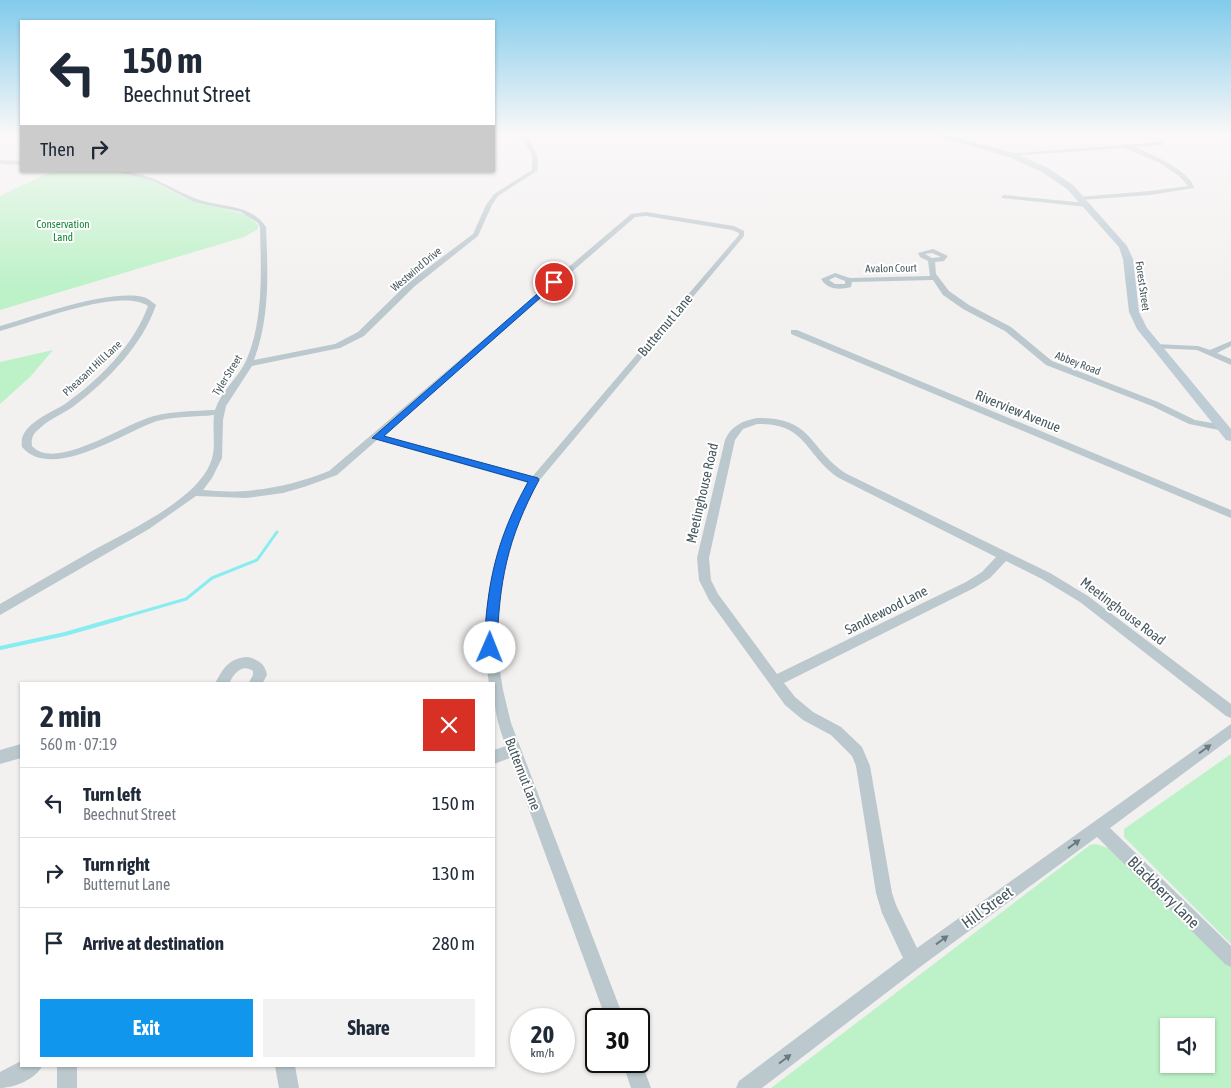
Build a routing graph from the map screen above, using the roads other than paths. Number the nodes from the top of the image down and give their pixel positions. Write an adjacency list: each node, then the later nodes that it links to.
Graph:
1 (163, 184): 16 (street, Tyler Street)
2 (515, 184): 16 (street, Westwind Drive)
3 (1064, 184): 6 (street, Forest Street)
4 (1189, 184): 6 (street)
5 (1004, 197): 6 (street)
6 (1084, 201): 13 (street, Forest Street)
7 (930, 260): 8 (street)
8 (934, 278): 9 (street, Avalon Court); 18 (street, Abbey Road)
9 (849, 280)
10 (0, 329): 17 (street, Pheasant Hill Lane)
11 (794, 332): 23 (street, Riverview Avenue)
12 (1231, 343): 14 (street)
13 (1154, 346): 14 (street); 18 (street, Forest Street)
14 (1211, 353): 15 (street)
15 (1231, 362)
16 (249, 364): 17 (street, Tyler Street)
17 (219, 412): 22 (street, Tyler Street)
18 (1224, 428): 19 (street, Forest Street)
19 (1231, 437)
20 (376, 438): 21 (street); 21 (street, Butternut Lane); 22 (street, Butternut Lane)
21 (534, 480): 29 (street, Butternut Lane)
22 (193, 492): 25 (street, Tyler Street)
23 (1231, 514)
24 (1004, 556): 26 (street, Sandlewood Lane); 26 (street, Meetinghouse Road); 31 (street, Meetinghouse Road)
25 (0, 610)
26 (775, 681): 39 (street, Meetinghouse Road)
27 (222, 682): 28 (street)
28 (256, 682)
29 (494, 682)
30 (495, 688): 33 (street, Butternut Lane)
31 (1231, 712)
32 (1231, 730): 37 (street, Hill Street, one-way to 32)
33 (514, 750): 36 (street); 40 (street, Butternut Lane)
34 (20, 751): 35 (street)
35 (0, 757)
36 (495, 757)
37 (1098, 827): 38 (street, Blackberry Lane); 39 (street, Hill Street, one-way to 37)
38 (1231, 958)
39 (914, 960): 49 (street, Hill Street, one-way to 39)
40 (611, 1008)
41 (30, 1067): 45 (street)
42 (67, 1067): 46 (street)
43 (285, 1067): 47 (street)
44 (635, 1073): 48 (street)
45 (0, 1083)
46 (67, 1088)
47 (289, 1088)
48 (641, 1088)
49 (746, 1088)

